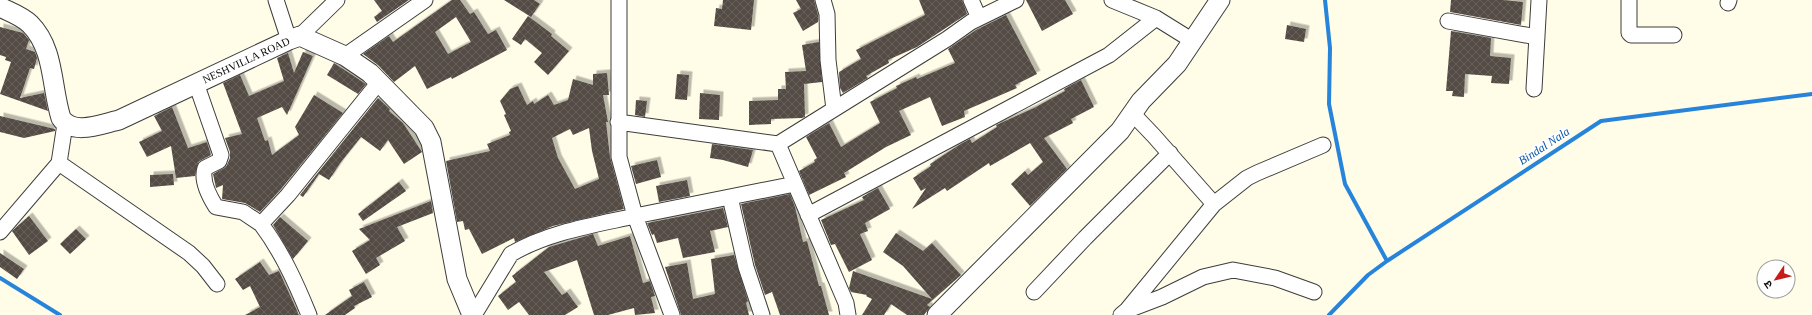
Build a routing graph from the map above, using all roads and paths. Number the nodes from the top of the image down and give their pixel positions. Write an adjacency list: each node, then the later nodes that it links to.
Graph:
1 (276, 0): 18 (street)
2 (337, 0): 18 (street)
3 (425, 0): 20 (street)
4 (619, 0): 26 (street)
5 (823, 0): 24 (street)
6 (971, 0): 13 (street)
7 (1016, 0): 13 (street)
8 (1112, 0): 14 (street)
9 (1220, 0): 19 (street)
10 (1540, 0): 17 (street)
11 (1629, 0): 16 (street)
12 (0, 7): 27 (street)
13 (979, 18): 24 (street)
14 (1156, 18): 19 (street); 36 (street)
15 (1448, 21): 17 (street)
16 (1674, 35)
17 (1537, 37): 23 (street)
18 (294, 38): 20 (street, NESHVILLA ROAD); 22 (street, NESHVILLA ROAD)
19 (1193, 41): 25 (street)
20 (345, 56): 21 (street, NESHVILLA ROAD)
21 (379, 82): 37 (street); 44 (street, NESHVILLA ROAD)
22 (196, 83): 27 (street, NESHVILLA ROAD); 37 (street)
23 (1534, 89)
24 (834, 109): 28 (street)
25 (1132, 114): 30 (street); 48 (street)
26 (618, 122): 28 (street); 35 (street)
27 (65, 124): 31 (street)
28 (778, 144): 32 (street)
29 (1323, 145): 34 (street)
30 (1170, 154): 34 (street); 40 (street)
31 (59, 163): 38 (street); 39 (street)
32 (795, 184): 33 (street); 36 (street)
33 (730, 197): 35 (street); 46 (street)
34 (1214, 204): 42 (street)
35 (635, 216): 44 (street); 45 (street)
36 (808, 216): 47 (street)
37 (261, 224): 43 (street)
38 (0, 232)
39 (217, 284)
40 (1034, 292)
41 (1314, 292): 42 (street)
42 (1124, 313)
43 (309, 315)
44 (473, 315)
45 (672, 315)
46 (762, 315)
47 (848, 315)
48 (937, 315)

